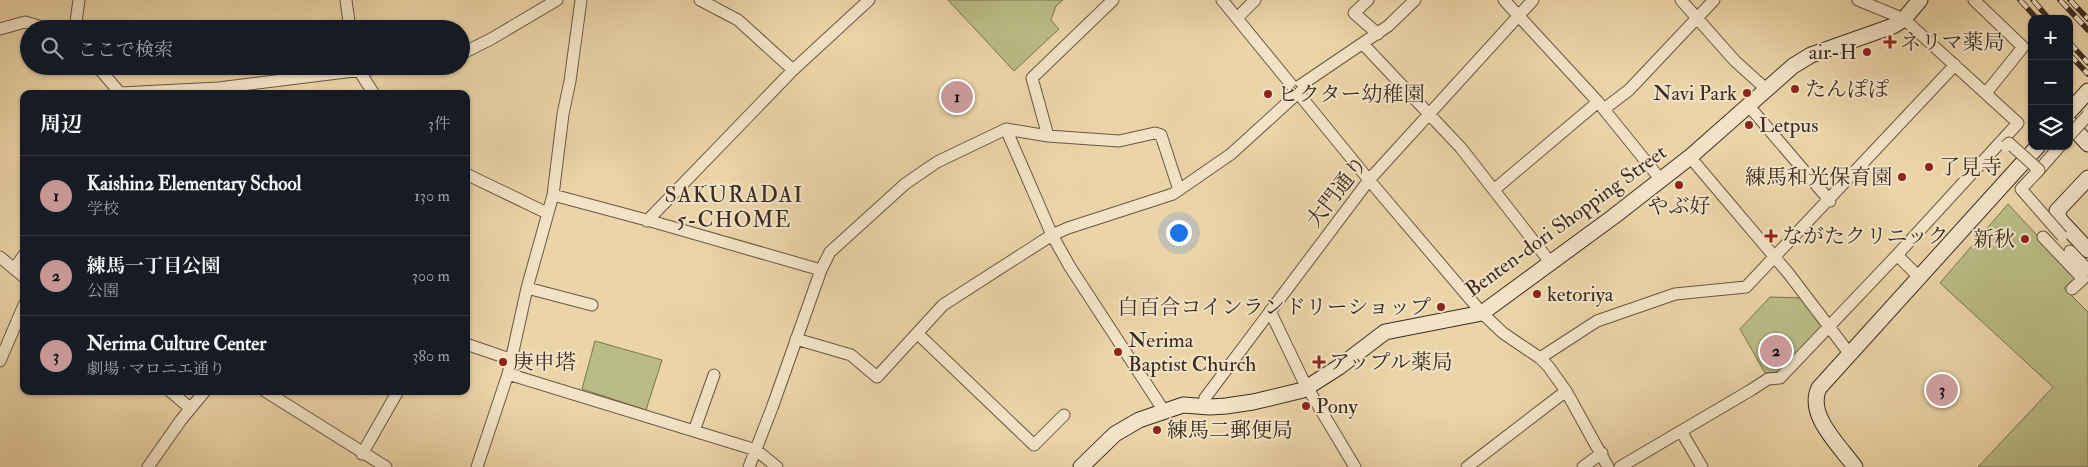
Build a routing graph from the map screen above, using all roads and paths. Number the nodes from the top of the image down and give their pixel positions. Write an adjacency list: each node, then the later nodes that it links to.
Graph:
1 (79, 0): 23 (street)
2 (346, 0): 24 (street)
3 (557, 0): 29 (street)
4 (581, 0): 63 (street)
5 (700, 0): 31 (street)
6 (869, 0): 31 (street)
7 (1113, 0): 50 (street)
8 (1222, 0): 20 (street)
9 (1254, 0): 20 (street)
10 (1368, 0): 27 (street)
11 (1415, 0): 27 (street)
12 (1504, 0): 19 (street)
13 (1533, 0): 19 (street, 大門通り)
14 (1681, 0): 21 (street)
15 (1714, 0): 21 (street)
16 (1858, 0): 22 (street)
17 (1920, 0): 22 (main road, Benten-dori Shopping Street)
18 (1974, 0): 41 (street)
19 (1519, 16): 42 (street); 45 (street, 大門通り)
20 (1237, 18): 39 (street)
21 (1697, 18): 35 (street); 42 (street)
22 (1904, 19): 30 (street); 35 (main road, Benten-dori Shopping Street)
23 (76, 20)
24 (349, 20)
25 (20, 23): 26 (street)
26 (0, 29)
27 (1378, 34): 28 (street)
28 (1363, 44): 39 (street); 45 (street)
29 (470, 49)
30 (1955, 66): 41 (street); 64 (street)
31 (793, 70): 66 (street)
32 (104, 75): 36 (street)
33 (308, 75): 37 (street)
34 (362, 75): 38 (street)
35 (1766, 89): 43 (main road, Benten-dori Shopping Street)
36 (117, 90)
37 (185, 90)
38 (371, 90)
39 (1296, 91): 59 (street); 62 (street)
40 (2088, 91): 44 (main road)
41 (1986, 93): 72 (street)
42 (1601, 105): 60 (street); 61 (street)
43 (1748, 105): 55 (main road, Benten-dori Shopping Street); 64 (street)
44 (2073, 108)
45 (1429, 113): 59 (street, 大門通り); 61 (street)
46 (2088, 115): 49 (street, bridge)
47 (2073, 127): 51 (main road)
48 (1006, 129): 50 (street); 67 (street); 79 (street)
49 (2073, 132)
50 (1048, 136): 62 (street)
51 (2087, 142)
52 (2006, 146): 56 (street, bridge)
53 (2034, 150): 82 (main road)
54 (2056, 150): 56 (street)
55 (1690, 158): 60 (main road, Benten-dori Shopping Street); 73 (street)
56 (2039, 170): 68 (street, bridge)
57 (470, 176): 65 (street)
58 (2088, 178): 70 (main road)
59 (1369, 180): 87 (street, 大門通り); 88 (street)
60 (1661, 180): 76 (main road, Benten-dori Shopping Street)
61 (1495, 189): 76 (street)
62 (1180, 190): 67 (street)
63 (553, 195): 65 (street); 66 (street)
64 (1830, 200): 73 (street)
65 (548, 213): 84 (street)
66 (647, 221): 79 (street)
67 (1052, 235): 91 (street); 108 (street)
68 (2062, 236)
69 (2043, 237): 77 (street)
70 (2088, 250)
71 (2070, 251): 80 (street)
72 (1897, 255): 82 (street); 90 (street)
73 (1775, 256): 90 (street); 95 (street)
74 (0, 258): 78 (street)
75 (20, 261): 78 (street)
76 (1550, 262): 88 (main road, Benten-dori Shopping Street)
77 (2072, 266): 83 (street); 85 (street)
78 (14, 270): 81 (street)
79 (821, 270): 92 (street)
80 (2088, 270)
81 (20, 274)
82 (1920, 277): 94 (main road)
83 (2088, 278)
84 (528, 288): 86 (street); 96 (street)
85 (2072, 289)
86 (592, 305)
87 (1270, 311): 100 (street); 106 (street, 大門通り)
88 (1482, 313): 95 (street); 100 (main road, Benten-dori Shopping Street)
89 (20, 314): 97 (street)
90 (1829, 327): 94 (street); 111 (street)
91 (918, 334): 92 (street); 109 (street)
92 (796, 339): 112 (street)
93 (470, 345): 96 (street)
94 (1849, 353): 116 (main road)
95 (1540, 358): 101 (street)
96 (510, 359): 98 (street)
97 (0, 361)
98 (508, 374): 110 (street); 118 (street)
99 (714, 375): 110 (street)
100 (1308, 388): 106 (main road, Benten-dori Shopping Street); 122 (street)
101 (1566, 391): 113 (street); 123 (street)
102 (175, 395): 107 (street)
103 (201, 395): 107 (street)
104 (271, 395): 114 (street)
105 (396, 395): 114 (street)
106 (1203, 406): 108 (main road, Benten-dori Shopping Street)
107 (190, 408): 115 (street)
108 (1164, 411): 121 (main road, Benten-dori Shopping Street)
109 (1064, 415)
110 (694, 431): 112 (street)
111 (1681, 431): 126 (street); 127 (street)
112 (756, 450): 119 (street); 120 (street)
113 (1602, 453): 124 (street); 125 (street)
114 (362, 454): 117 (street)
115 (151, 466)
116 (1852, 466)
117 (386, 467)
118 (477, 467)
119 (748, 467)
120 (777, 467)
121 (1081, 467)
122 (1355, 467)
123 (1467, 467)
124 (1583, 467)
125 (1608, 467)
126 (1620, 467)
127 (1702, 467)

